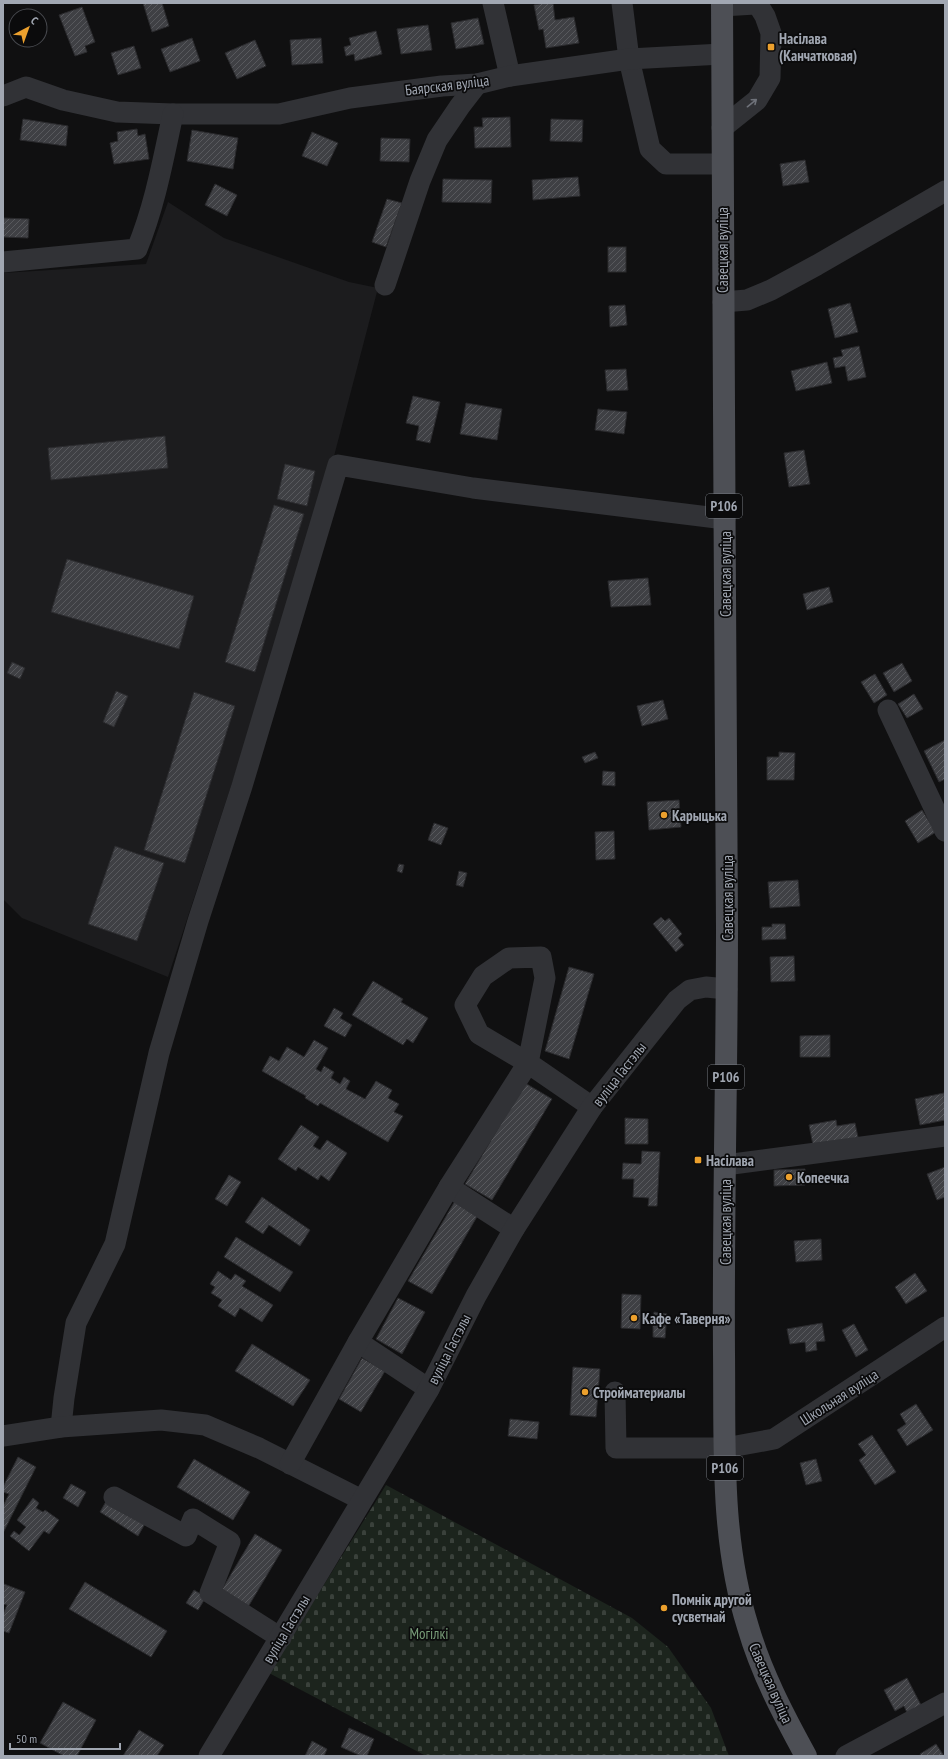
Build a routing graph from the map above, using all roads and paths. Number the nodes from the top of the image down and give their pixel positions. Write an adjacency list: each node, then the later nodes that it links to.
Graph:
1 (493, 3): 6 (street)
2 (622, 3): 5 (street)
3 (722, 11): 4 (main road, Савецкая вуліца / Р106); 10 (street, one-way to 3)
4 (722, 54): 5 (street, Баярская вуліца); 10 (main road, Савецкая вуліца / Р106)
5 (629, 60): 6 (street, Баярская вуліца); 11 (street)
6 (510, 76): 7 (street, Баярская вуліца)
7 (477, 84): 9 (street, Баярская вуліца); 14 (street)
8 (3, 96): 9 (street, Баярская вуліца)
9 (173, 114): 13 (street)
10 (722, 128): 11 (main road, Савецкая вуліца / Р106)
11 (722, 164): 15 (main road, Савецкая вуліца / Р106)
12 (945, 191): 15 (street)
13 (3, 262)
14 (385, 285)
15 (723, 302): 16 (main road, Савецкая вуліца / Р106)
16 (725, 519): 19 (main road, Савецкая вуліца / Р106); 30 (street)
17 (888, 710): 18 (street)
18 (945, 831)
19 (727, 989): 21 (street, вуліца Гастэлы); 23 (main road, Савецкая вуліца / Р106)
20 (528, 1063): 20 (street); 21 (street); 24 (street)
21 (592, 1107): 25 (street, вуліца Гастэлы)
22 (945, 1136): 23 (street)
23 (725, 1165): 32 (main road, Савецкая вуліца / Р106)
24 (449, 1187): 25 (street); 27 (street)
25 (514, 1229): 28 (street, вуліца Гастэлы)
26 (945, 1328): 32 (street, Школьная вуліца)
27 (358, 1342): 28 (street); 33 (street)
28 (429, 1390): 35 (street, вуліца Гастэлы)
29 (615, 1392): 32 (street, Школьная вуліца)
30 (61, 1427): 31 (street); 33 (street)
31 (3, 1436)
32 (725, 1448): 39 (main road, Савецкая вуліца / Р106)
33 (290, 1464): 35 (street)
34 (114, 1497): 36 (street)
35 (362, 1500): 36 (street, вуліца Гастэлы)
36 (281, 1638): 38 (street, вуліца Гастэлы)
37 (945, 1703): 40 (street)
38 (209, 1756)
39 (806, 1756)
40 (846, 1756)

